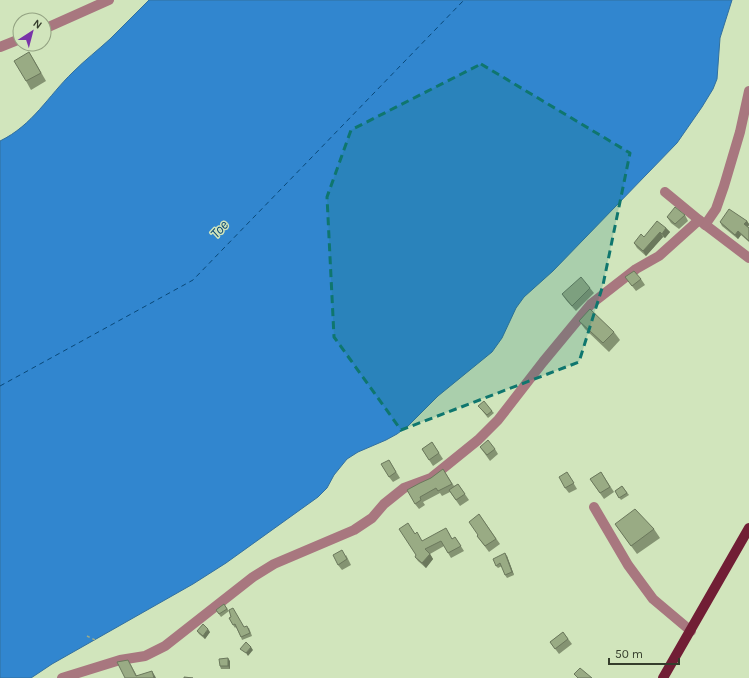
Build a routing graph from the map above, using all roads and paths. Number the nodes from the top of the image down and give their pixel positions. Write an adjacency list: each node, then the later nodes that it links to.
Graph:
1 (109, 0): 2 (street)
2 (52, 25)
3 (12, 42): 4 (street)
4 (0, 47)
5 (749, 92): 7 (street)
6 (665, 192): 7 (street)
7 (702, 223): 8 (street); 14 (street)
8 (749, 258)
9 (594, 507): 11 (street)
10 (749, 528): 11 (main road)
11 (691, 630): 15 (main road)
12 (87, 636): 13 (path)
13 (95, 640)
14 (62, 678)
15 (663, 678)

